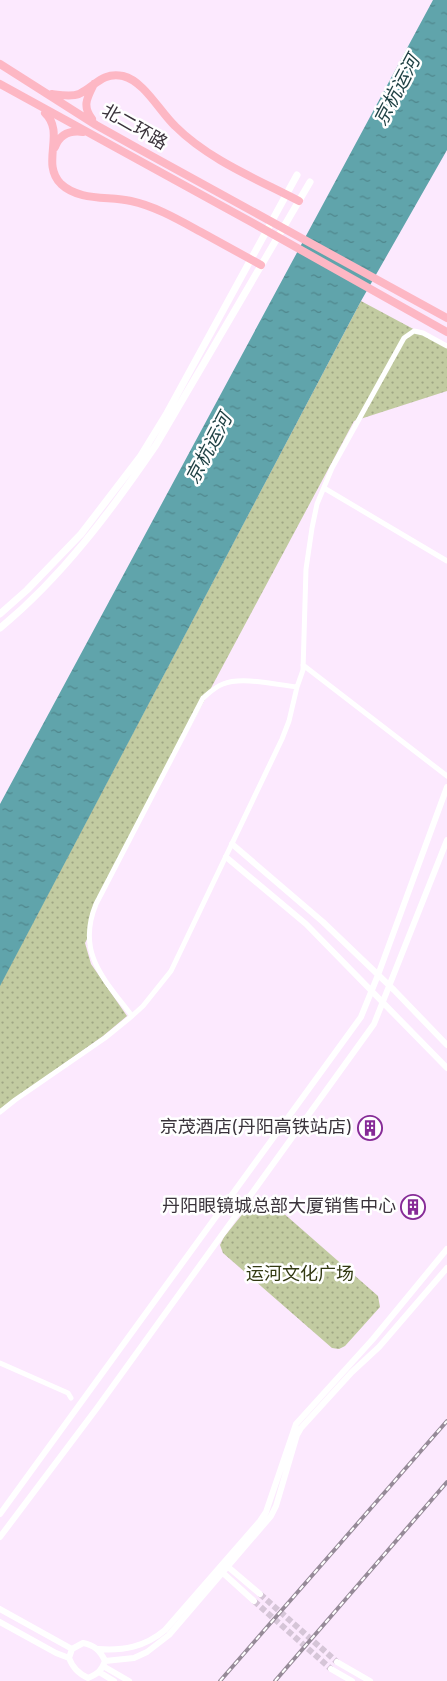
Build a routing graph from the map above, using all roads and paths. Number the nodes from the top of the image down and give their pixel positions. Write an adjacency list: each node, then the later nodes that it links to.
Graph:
1 (0, 64): 4 (main road, 北二环路)
2 (94, 82): 4 (main road); 6 (main road); 11 (main road)
3 (0, 84): 5 (main road, 北二环路)
4 (49, 94): 6 (main road, 北二环路)
5 (40, 107): 7 (main road, 北二环路); 8 (main road)
6 (96, 124): 15 (main road, 北二环路)
7 (88, 132): 8 (main road); 16 (main road, 北二环路)
8 (51, 156): 13 (main road)
9 (297, 175): 11 (main road)
10 (310, 182): 12 (main road)
11 (286, 194): 12 (main road); 13 (main road)
12 (299, 201): 14 (main road)
13 (251, 259): 14 (main road); 20 (main road)
14 (261, 265): 21 (main road)
15 (447, 318)
16 (446, 331)
17 (447, 346): 18 (street)
18 (324, 488): 19 (street); 22 (street)
19 (447, 561)
20 (0, 614)
21 (0, 628)
22 (303, 665): 23 (street); 24 (street)
23 (297, 687): 27 (street); 33 (street)
24 (447, 776)
25 (447, 787): 29 (street)
26 (447, 840): 30 (street)
27 (232, 844): 28 (street); 29 (street)
28 (226, 857): 31 (street); 33 (street)
29 (378, 975): 30 (street); 31 (street)
30 (389, 986): 32 (street); 34 (street)
31 (372, 991): 32 (street); 41 (street)
32 (383, 1002): 35 (street); 42 (street)
33 (132, 1016): 36 (street)
34 (447, 1045)
35 (447, 1068)
36 (0, 1112)
37 (447, 1249): 43 (street)
38 (447, 1268): 44 (street)
39 (0, 1363): 40 (street)
40 (72, 1398)
41 (0, 1514)
42 (0, 1537)
43 (221, 1565): 44 (street); 45 (street); 51 (street)
44 (229, 1566): 45 (street); 46 (street)
45 (223, 1573): 47 (street); 54 (street)
46 (260, 1594)
47 (254, 1601)
48 (0, 1609): 50 (street)
49 (0, 1622): 52 (street)
50 (72, 1649): 51 (street); 52 (street)
51 (98, 1649): 54 (street)
52 (69, 1658): 57 (street)
53 (338, 1662): 61 (street)
54 (104, 1663): 56 (street); 59 (street)
55 (331, 1669): 60 (street)
56 (99, 1672): 57 (street); 58 (street)
57 (87, 1680)
58 (114, 1681)
59 (129, 1681)
60 (352, 1681)
61 (370, 1681)

